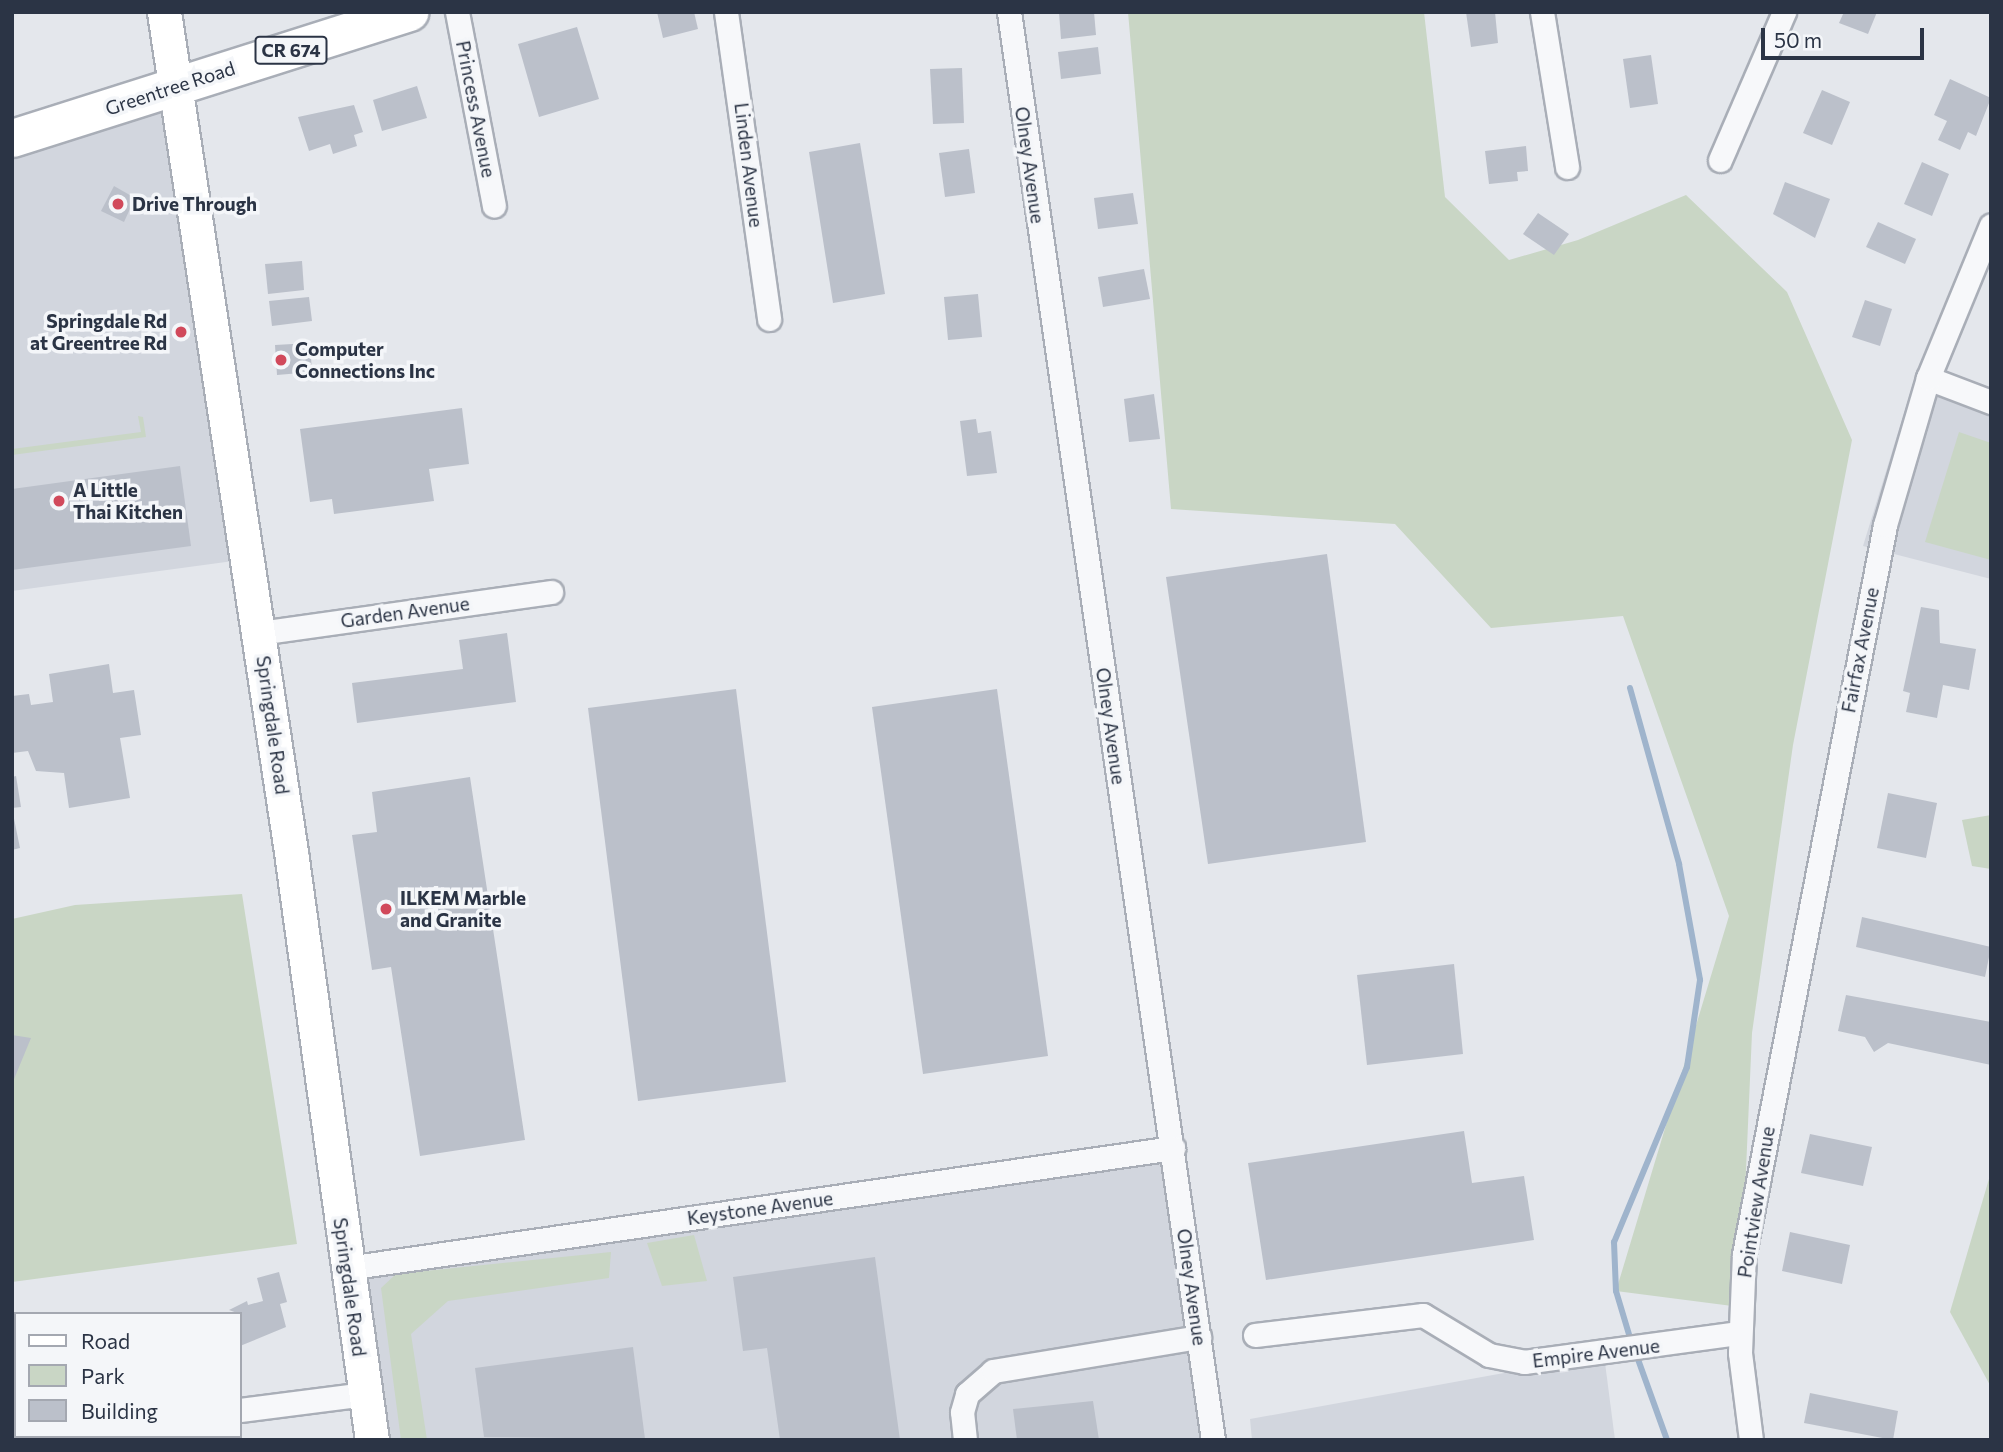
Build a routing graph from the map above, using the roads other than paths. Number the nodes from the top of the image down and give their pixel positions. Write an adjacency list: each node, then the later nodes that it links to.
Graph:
1 (164, 12): 8 (main road, Springdale Road)
2 (409, 12): 8 (main road, Greentree Road / CR 674)
3 (457, 12): 12 (street, Princess Avenue)
4 (726, 12): 14 (street, Linden Avenue)
5 (1009, 12): 20 (street, Olney Avenue)
6 (1542, 12): 11 (street)
7 (1784, 12): 10 (street)
8 (172, 87): 9 (main road, Greentree Road / CR 674); 18 (main road, Springdale Road)
9 (12, 138)
10 (1720, 160)
11 (1567, 167)
12 (494, 206)
13 (1991, 225): 15 (street, Fairfax Avenue)
14 (769, 319)
15 (1928, 378): 16 (street); 19 (street, Fairfax Avenue)
16 (1991, 402)
17 (551, 592): 18 (street, Garden Avenue)
18 (259, 633): 21 (main road, Springdale Road)
19 (1775, 1089): 22 (street, Pointview Avenue)
20 (1172, 1148): 21 (street, Keystone Avenue); 24 (street, Olney Avenue)
21 (347, 1268): 25 (main road, Springdale Road)
22 (1739, 1333): 23 (street, Empire Avenue); 30 (street, Pointview Avenue)
23 (1255, 1335)
24 (1199, 1338): 28 (street); 29 (street, Olney Avenue)
25 (365, 1394): 26 (street); 27 (main road, Springdale Road)
26 (242, 1410)
27 (372, 1440)
28 (965, 1440)
29 (1213, 1440)
30 (1751, 1440)

